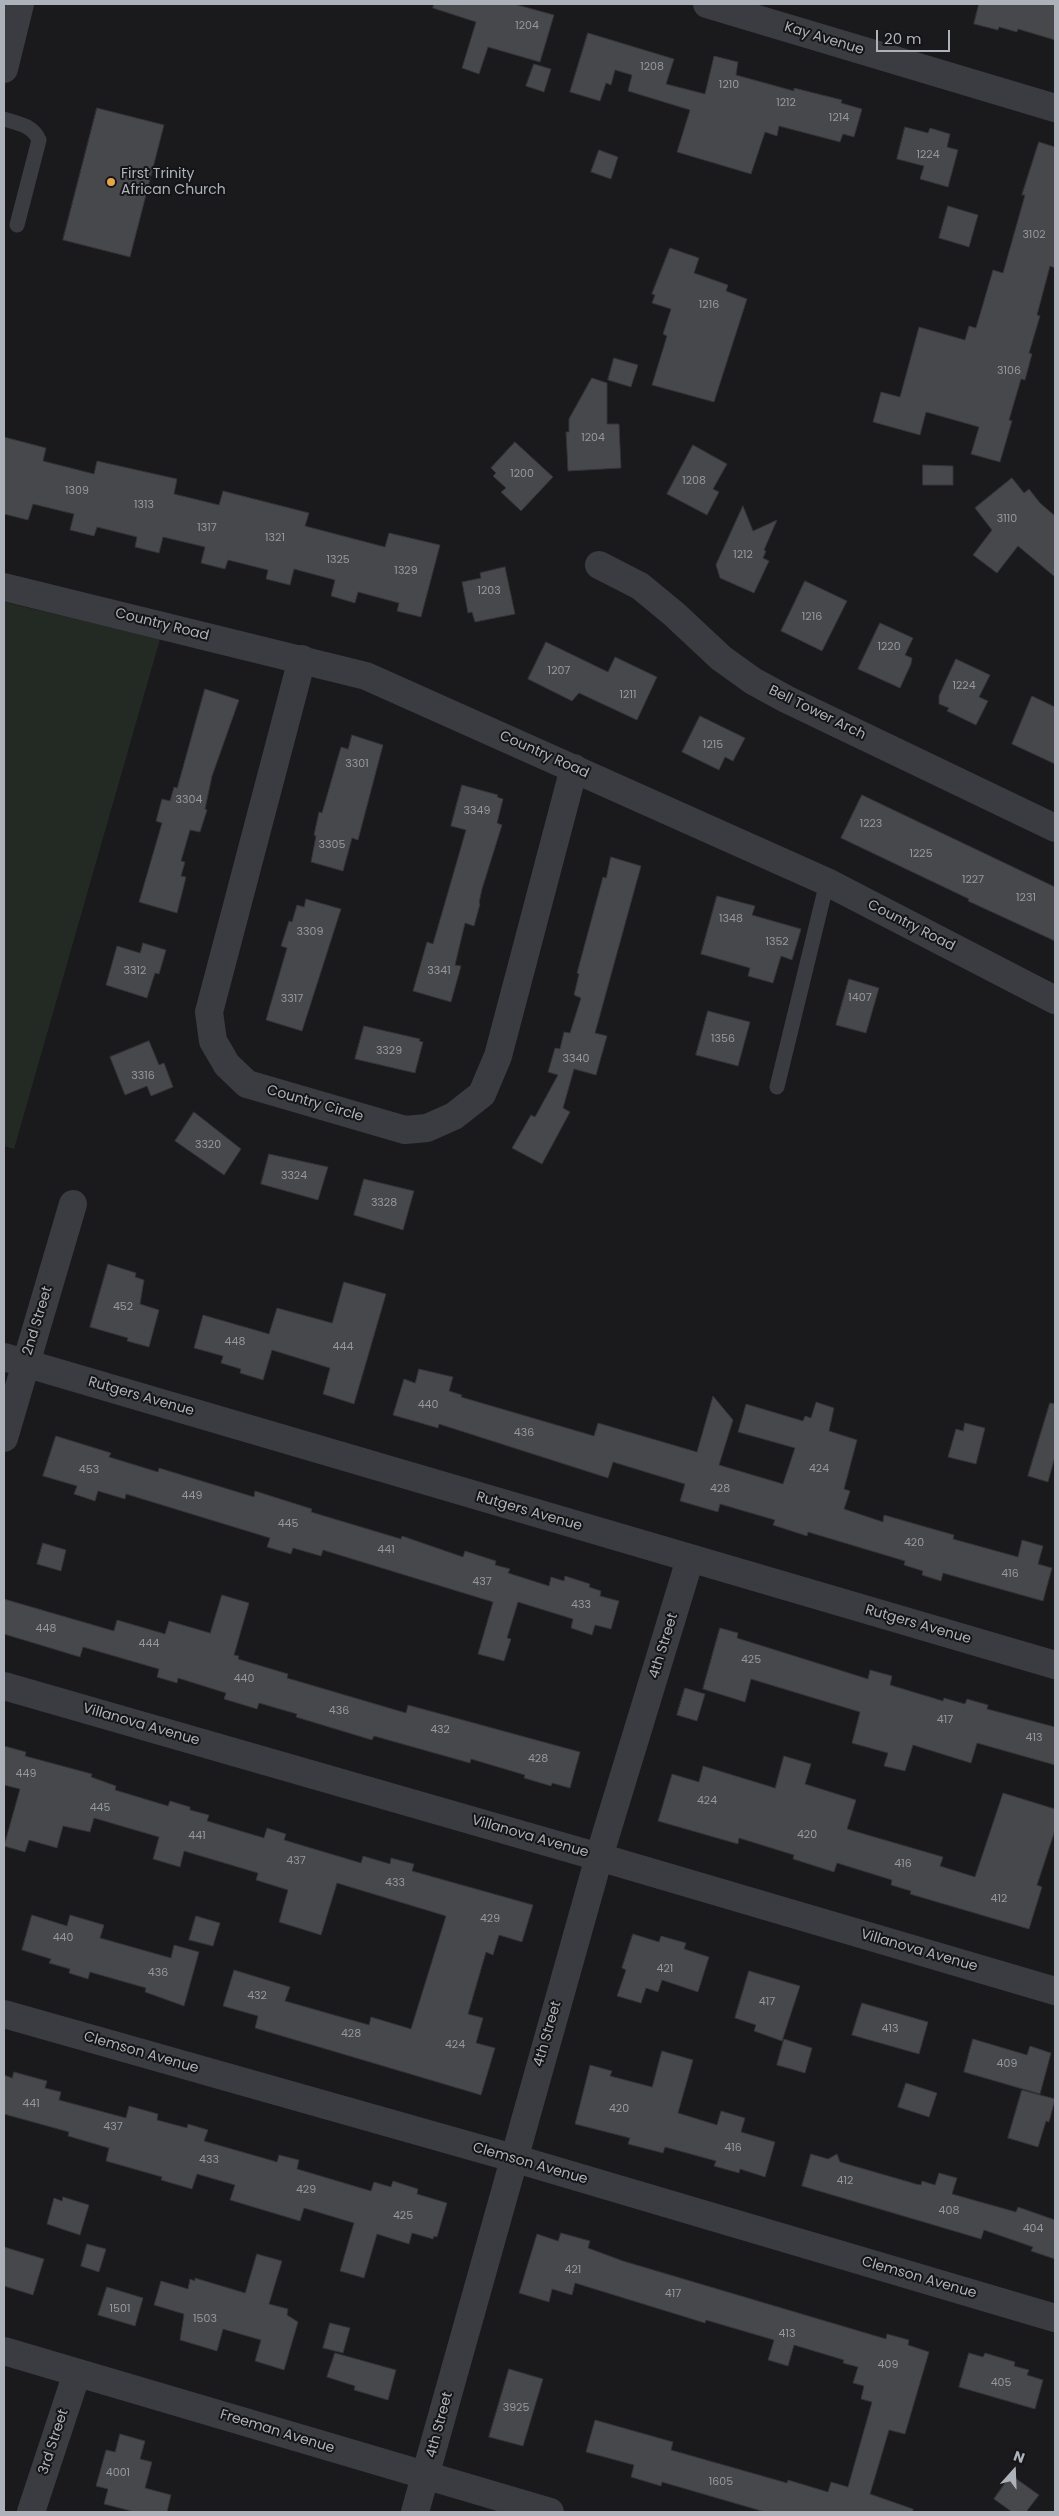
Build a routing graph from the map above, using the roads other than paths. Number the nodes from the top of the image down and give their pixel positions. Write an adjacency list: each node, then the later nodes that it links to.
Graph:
1 (20, 4): 3 (street)
2 (707, 4): 4 (street, Kay Avenue)
3 (4, 69)
4 (1055, 108)
5 (4, 120): 6 (lane)
6 (17, 226)
7 (599, 565): 11 (street, Bell Tower Arch)
8 (4, 587): 9 (street, Country Road)
9 (302, 659): 10 (street, Country Road); 10 (street, Country Circle)
10 (574, 768): 12 (street, Country Road)
11 (1055, 828)
12 (827, 882): 13 (street, Country Road); 14 (lane)
13 (1055, 1000)
14 (777, 1087)
15 (73, 1204): 16 (street, 2nd Street)
16 (14, 1360): 17 (street, 2nd Street); 18 (street, Rutgers Avenue)
17 (4, 1438)
18 (690, 1559): 19 (street, Rutgers Avenue); 21 (street, 4th Street)
19 (1055, 1665)
20 (4, 1686): 21 (street, Villanova Avenue)
21 (599, 1857): 22 (street, Villanova Avenue); 24 (street, 4th Street)
22 (1055, 1991)
23 (4, 2014): 24 (street, Clemson Avenue)
24 (513, 2158): 25 (street, Clemson Avenue); 28 (street, 4th Street)
25 (1055, 2318)
26 (4, 2351): 27 (street, Freeman Avenue)
27 (77, 2372): 28 (street, Freeman Avenue); 29 (street, 3rd Street)
28 (426, 2476): 30 (street, 4th Street); 31 (street, Freeman Avenue)
29 (31, 2512)
30 (414, 2512)
31 (550, 2512)

